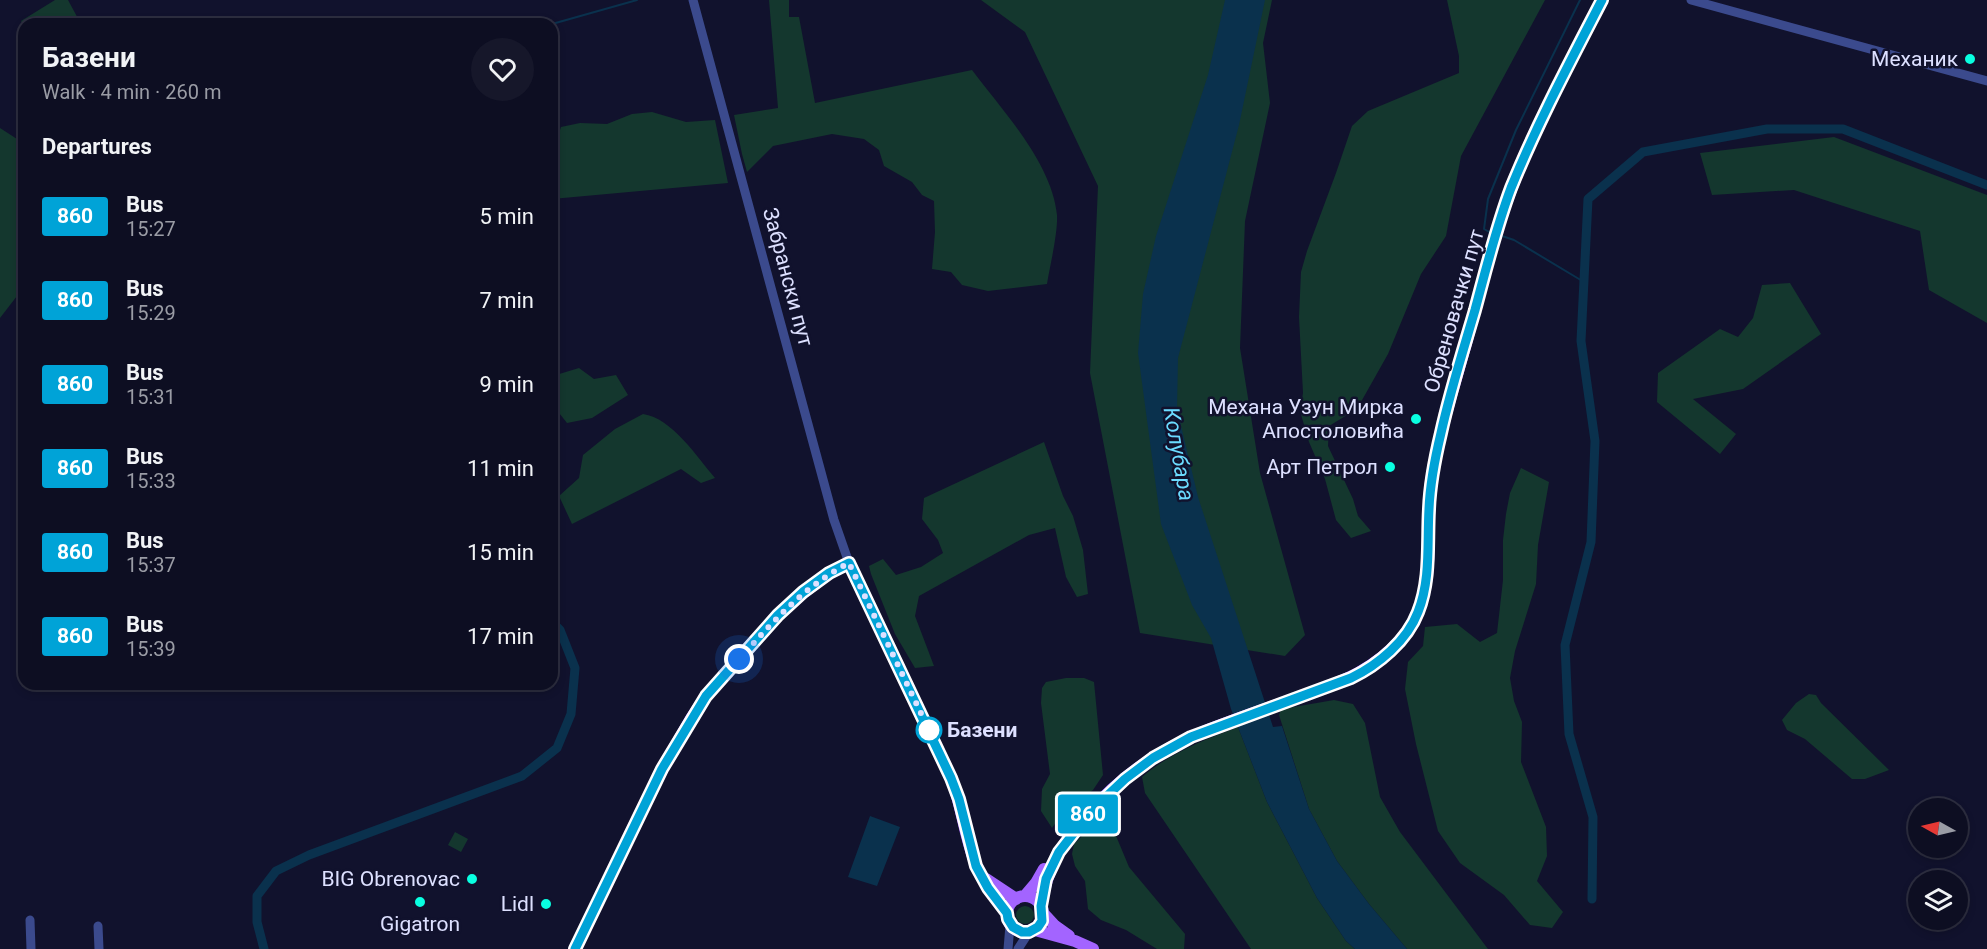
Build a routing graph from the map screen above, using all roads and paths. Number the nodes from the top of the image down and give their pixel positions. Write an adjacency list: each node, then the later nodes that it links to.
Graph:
1 (693, 0): 5 (street, Забрански пут)
2 (1602, 0): 6 (main road, Обреновачки пут)
3 (1691, 0): 4 (street)
4 (1987, 81)
5 (849, 563): 7 (main road); 17 (main road)
6 (1059, 852): 8 (main road); 9 (main road)
7 (983, 877): 8 (main road); 10 (main road)
8 (1020, 898): 9 (main road); 10 (main road)
9 (1042, 910): 13 (main road); 14 (main road)
10 (1009, 919): 13 (main road); 18 (street)
11 (30, 920): 15 (street)
12 (98, 926): 16 (street)
13 (1032, 931): 14 (main road); 19 (street)
14 (1075, 941): 20 (main road)
15 (31, 949)
16 (99, 949)
17 (575, 949)
18 (1008, 949)
19 (1018, 949)
20 (1093, 949)

